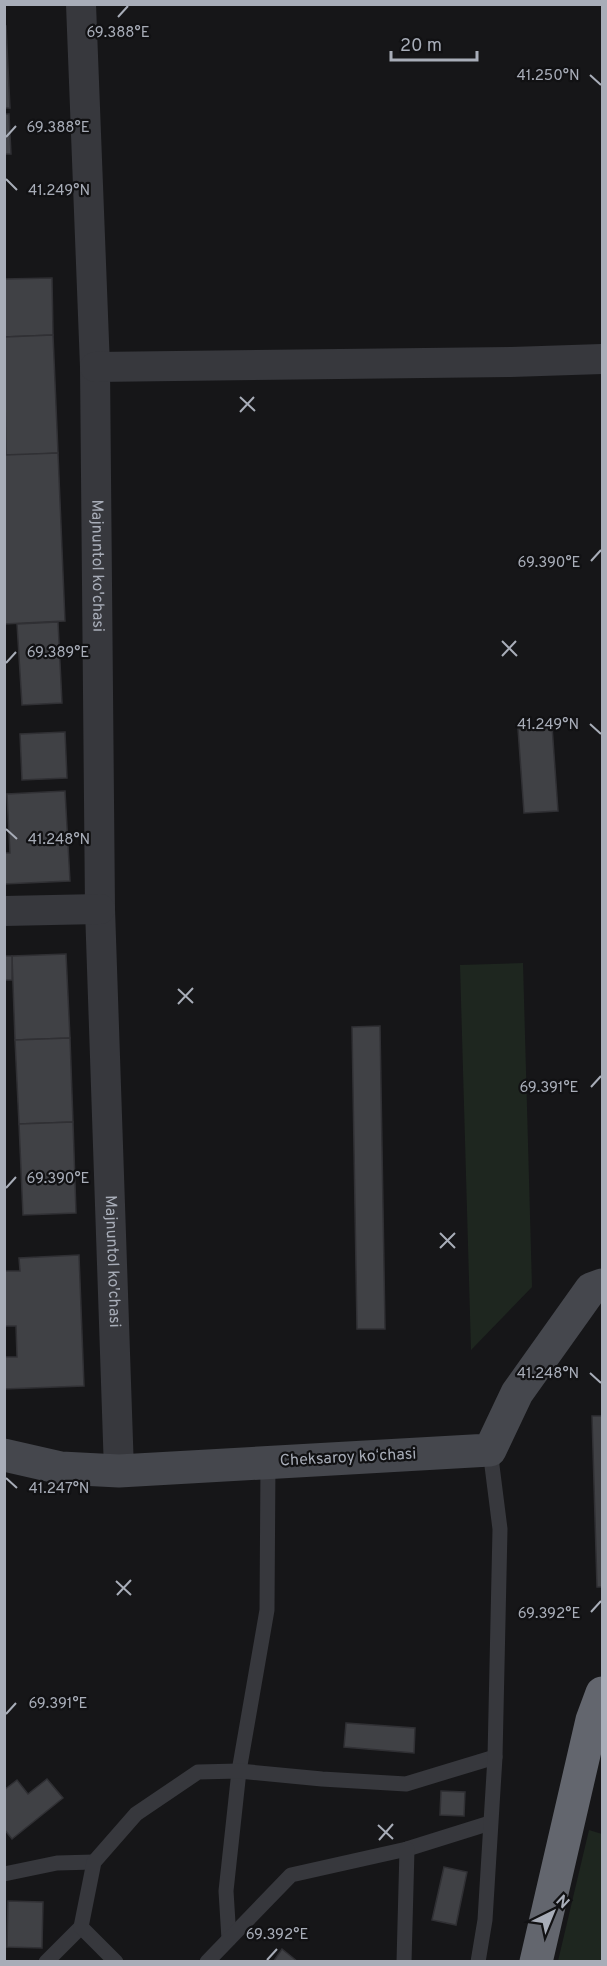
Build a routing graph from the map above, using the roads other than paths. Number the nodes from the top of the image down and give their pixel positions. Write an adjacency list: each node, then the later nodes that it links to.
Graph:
1 (81, 4): 3 (street, Majnuntol ko'chasi)
2 (603, 359): 3 (street)
3 (95, 367): 4 (street, Majnuntol ko'chasi)
4 (100, 909): 5 (street); 10 (street, Majnuntol ko'chasi)
5 (4, 911)
6 (603, 1285): 7 (street)
7 (490, 1450): 9 (street, Cheksaroy koʻchasi); 12 (lane)
8 (4, 1455): 10 (street, Cheksaroy koʻchasi)
9 (268, 1462): 10 (street, Cheksaroy koʻchasi); 13 (lane)
10 (120, 1471)
11 (603, 1693): 25 (highway)
12 (495, 1757): 13 (lane); 14 (lane)
13 (239, 1771): 16 (lane); 19 (lane)
14 (490, 1823): 15 (lane); 24 (lane)
15 (407, 1849): 19 (lane); 23 (lane)
16 (94, 1862): 17 (lane); 18 (lane)
17 (4, 1874)
18 (81, 1927): 20 (lane); 21 (lane)
19 (229, 1939): 22 (lane)
20 (46, 1962)
21 (116, 1962)
22 (207, 1962)
23 (404, 1962)
24 (478, 1962)
25 (536, 1962)

